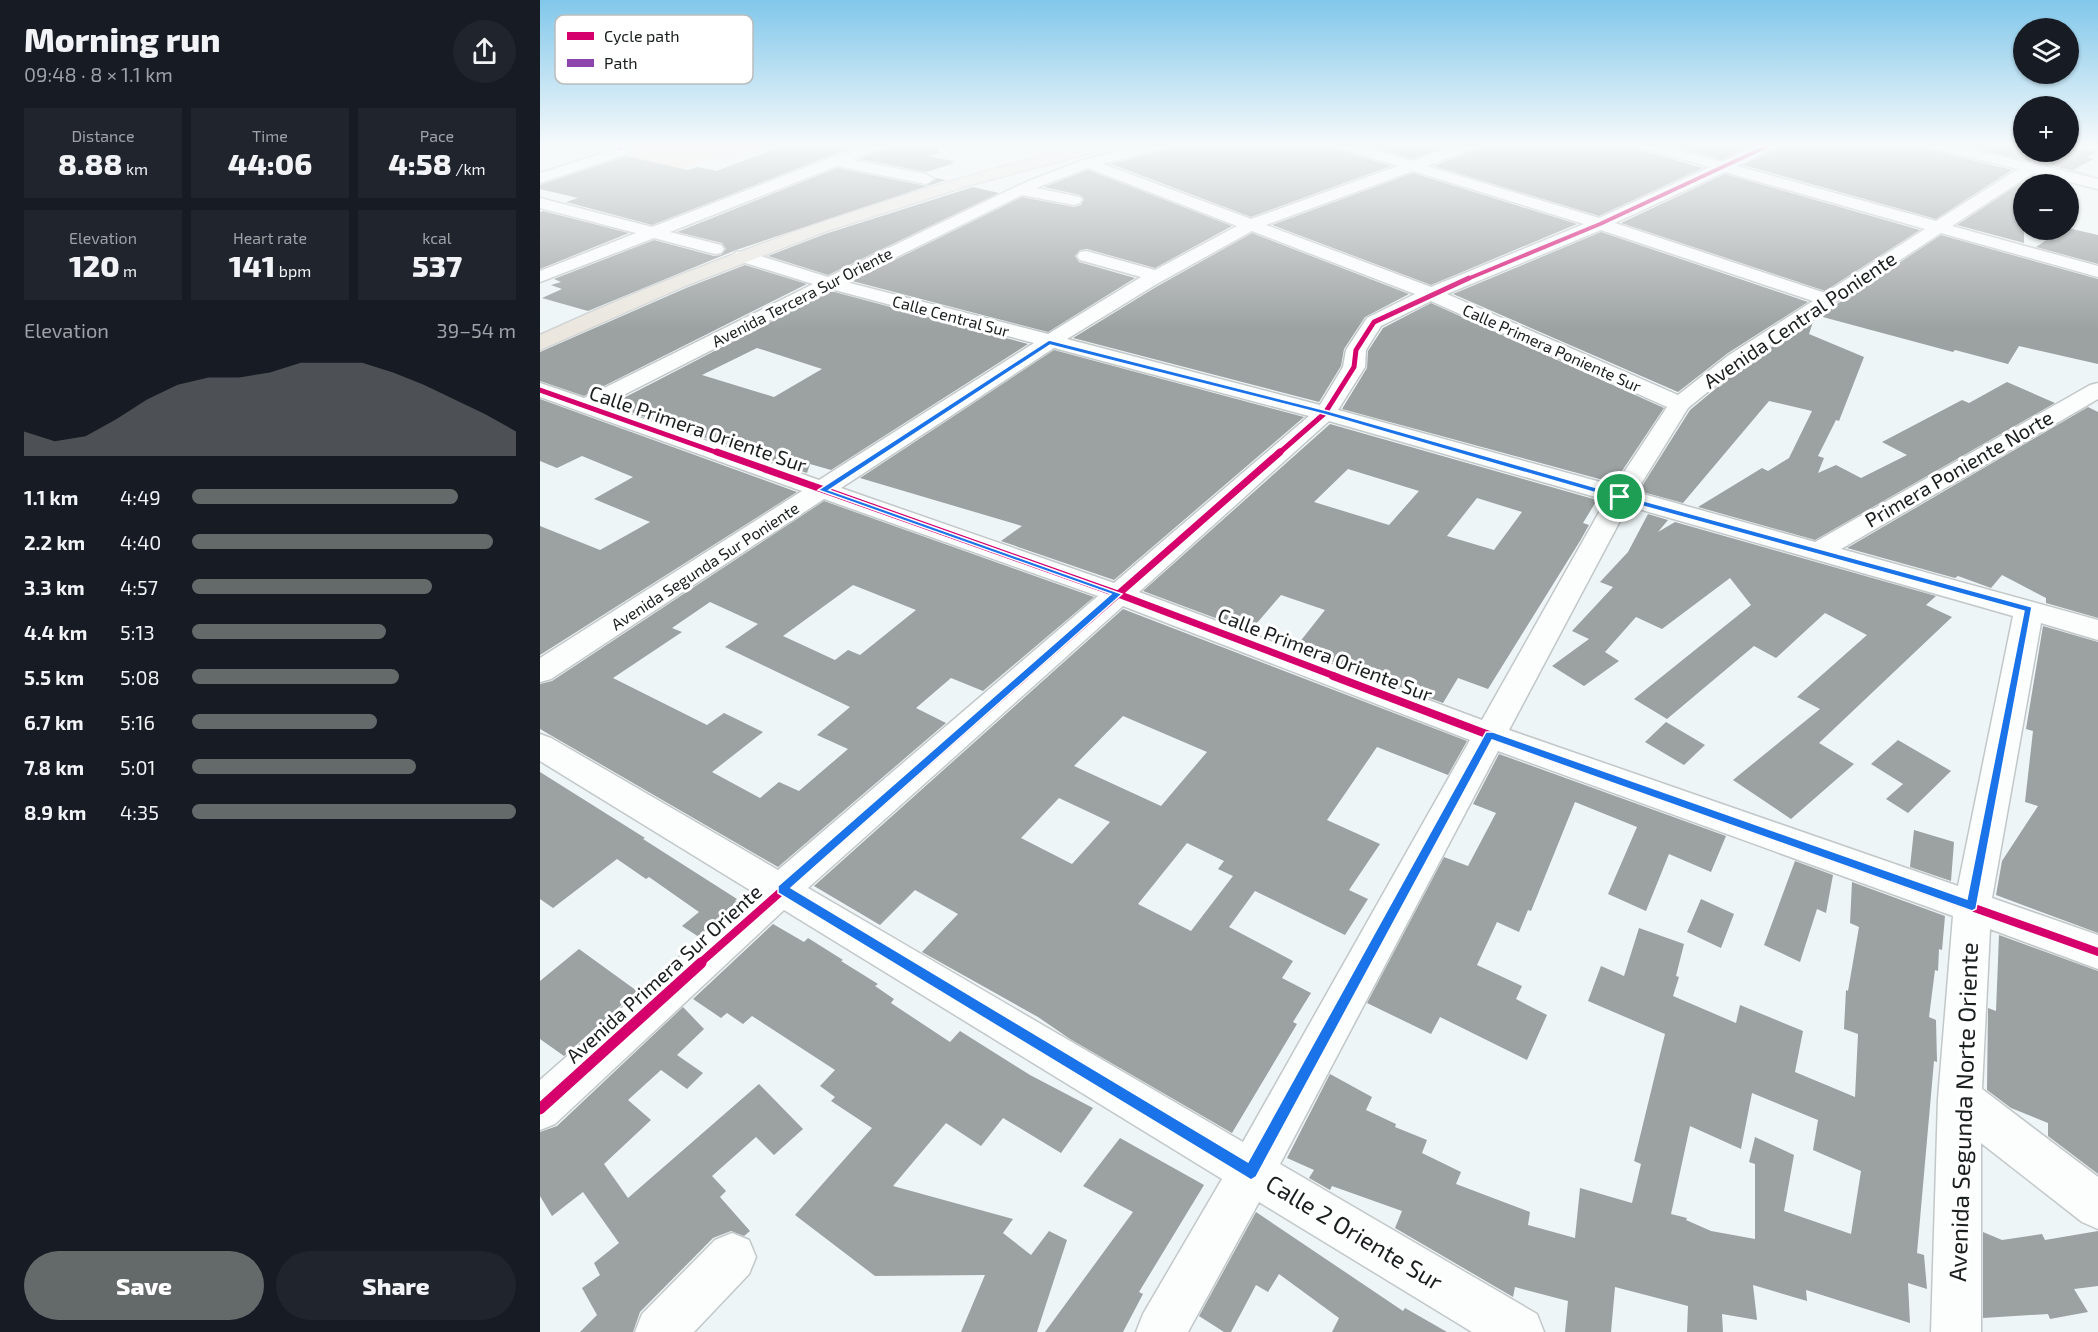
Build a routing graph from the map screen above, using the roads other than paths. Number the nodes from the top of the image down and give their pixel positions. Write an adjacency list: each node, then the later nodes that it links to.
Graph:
1 (552, 206): 15 (street)
2 (719, 206): 15 (street)
3 (845, 206): 16 (main road)
4 (887, 206): 17 (main road)
5 (987, 206): 23 (street, Avenida Tercera Sur Oriente)
6 (1201, 206): 13 (street, Calle Primera Poniente Sur)
7 (1301, 206): 13 (street, Avenida Segunda Sur Poniente)
8 (1543, 206): 12 (street)
9 (1638, 206): 12 (street, Avenida Primera Sur Oriente)
10 (1865, 206): 14 (street)
11 (1970, 206): 14 (street, Avenida Central Poniente)
12 (1600, 224): 24 (street, Avenida Primera Sur Oriente); 25 (street)
13 (1251, 225): 20 (street, Avenida Segunda Sur Poniente); 24 (street, Calle Primera Poniente Sur)
14 (1938, 227): 19 (street); 25 (street, Avenida Central Poniente)
15 (652, 232): 16 (street); 21 (street)
16 (716, 249): 22 (main road)
17 (742, 256): 23 (street, Calle Central Sur); 27 (main road)
18 (1086, 256): 20 (street)
19 (2098, 272)
20 (1157, 276): 26 (street, Avenida Segunda Sur Poniente)
21 (540, 277)
22 (638, 279)
23 (829, 283): 26 (street, Calle Central Sur); 31 (street, Avenida Tercera Sur Oriente)
24 (1431, 294): 30 (street, Calle Primera Poniente Sur); 32 (street, Avenida Primera Sur Oriente)
25 (1826, 299): 30 (street, Avenida Central Poniente)
26 (1049, 342): 32 (street, Calle Central Sur); 33 (street, Avenida Segunda Sur Poniente)
27 (540, 344)
28 (540, 390): 31 (street, Calle Primera Oriente Sur)
29 (2092, 399): 35 (street, Primera Poniente Norte)
30 (1680, 404): 34 (street, Avenida Central Poniente)
31 (585, 406): 33 (street, Calle Primera Oriente Sur)
32 (1325, 413): 34 (street, Calle Central Sur); 36 (street, Avenida Primera Sur Oriente)
33 (822, 490): 36 (street, Calle Primera Oriente Sur); 39 (street, Avenida Segunda Sur Poniente)
34 (1620, 497): 35 (street, Calle Central Sur); 40 (street, Avenida Central Poniente)
35 (1820, 550): 37 (street, Calle Central Sur)
36 (1118, 594): 40 (street, Calle Primera Oriente Sur); 42 (street, Avenida Primera Sur Oriente)
37 (2029, 609): 38 (street, Calle Central Sur); 43 (street, Avenida Segunda Norte Oriente)
38 (2098, 630)
39 (540, 672)
40 (1489, 735): 43 (street, Calle Primera Oriente Sur); 47 (street, Avenida Central Poniente)
41 (540, 746): 42 (street, Calle 2 Oriente Sur)
42 (782, 889): 46 (street, Avenida Primera Sur Oriente); 47 (street, Calle 2 Oriente Sur)
43 (1972, 906): 44 (street, Calle Primera Oriente Sur); 45 (street, Avenida Segunda Norte Oriente)
44 (2098, 952)
45 (1960, 1099): 48 (street); 53 (street, Avenida Segunda Norte Oriente)
46 (540, 1109)
47 (1251, 1172): 51 (street, Avenida Central Poniente); 52 (street, Calle 2 Oriente Sur)
48 (2098, 1206)
49 (732, 1257): 50 (street)
50 (660, 1332)
51 (1161, 1332)
52 (1519, 1332)
53 (1956, 1332)

